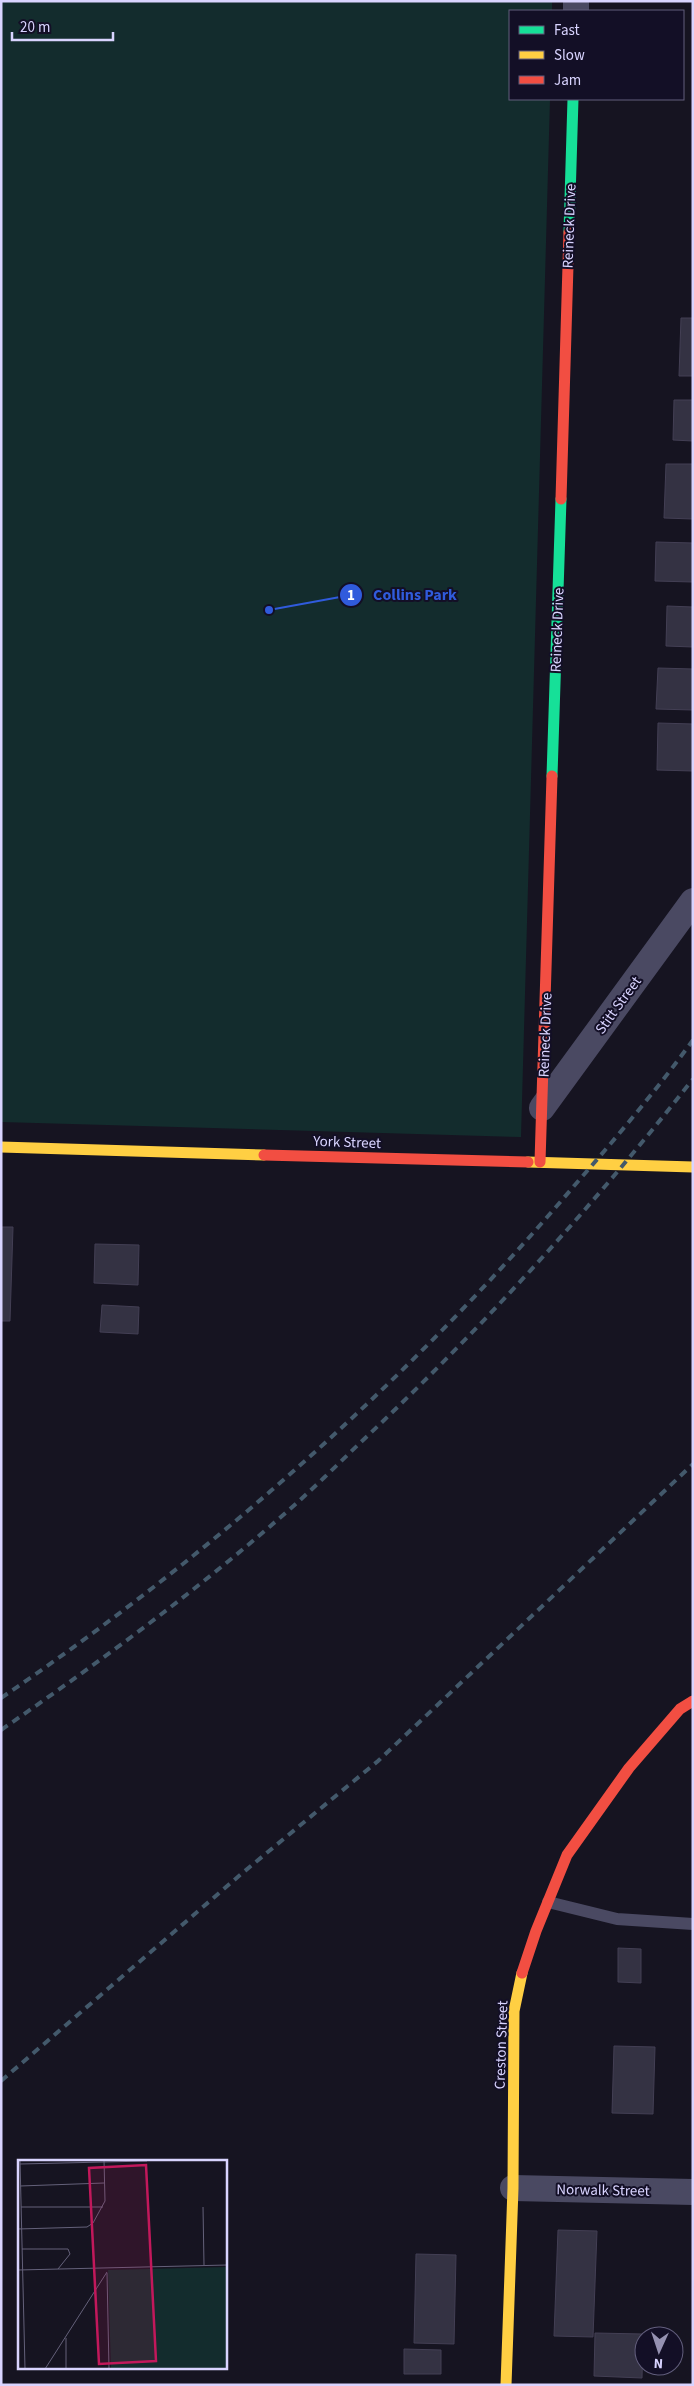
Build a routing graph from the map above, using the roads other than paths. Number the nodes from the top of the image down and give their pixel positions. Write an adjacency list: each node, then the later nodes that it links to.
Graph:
1 (573, 100): 3 (street, Reineck Drive)
2 (693, 901): 3 (street, Stitt Street)
3 (542, 1108): 5 (street, Reineck Drive)
4 (1, 1147): 5 (street, York Street)
5 (540, 1162): 6 (street, York Street)
6 (693, 1167)
7 (693, 1700): 8 (street, Creston Street)
8 (548, 1902): 9 (lane); 10 (street, Creston Street)
9 (693, 1924)
10 (513, 2188): 11 (street, Norwalk Street); 12 (street, Creston Street)
11 (693, 2192)
12 (506, 2385)

